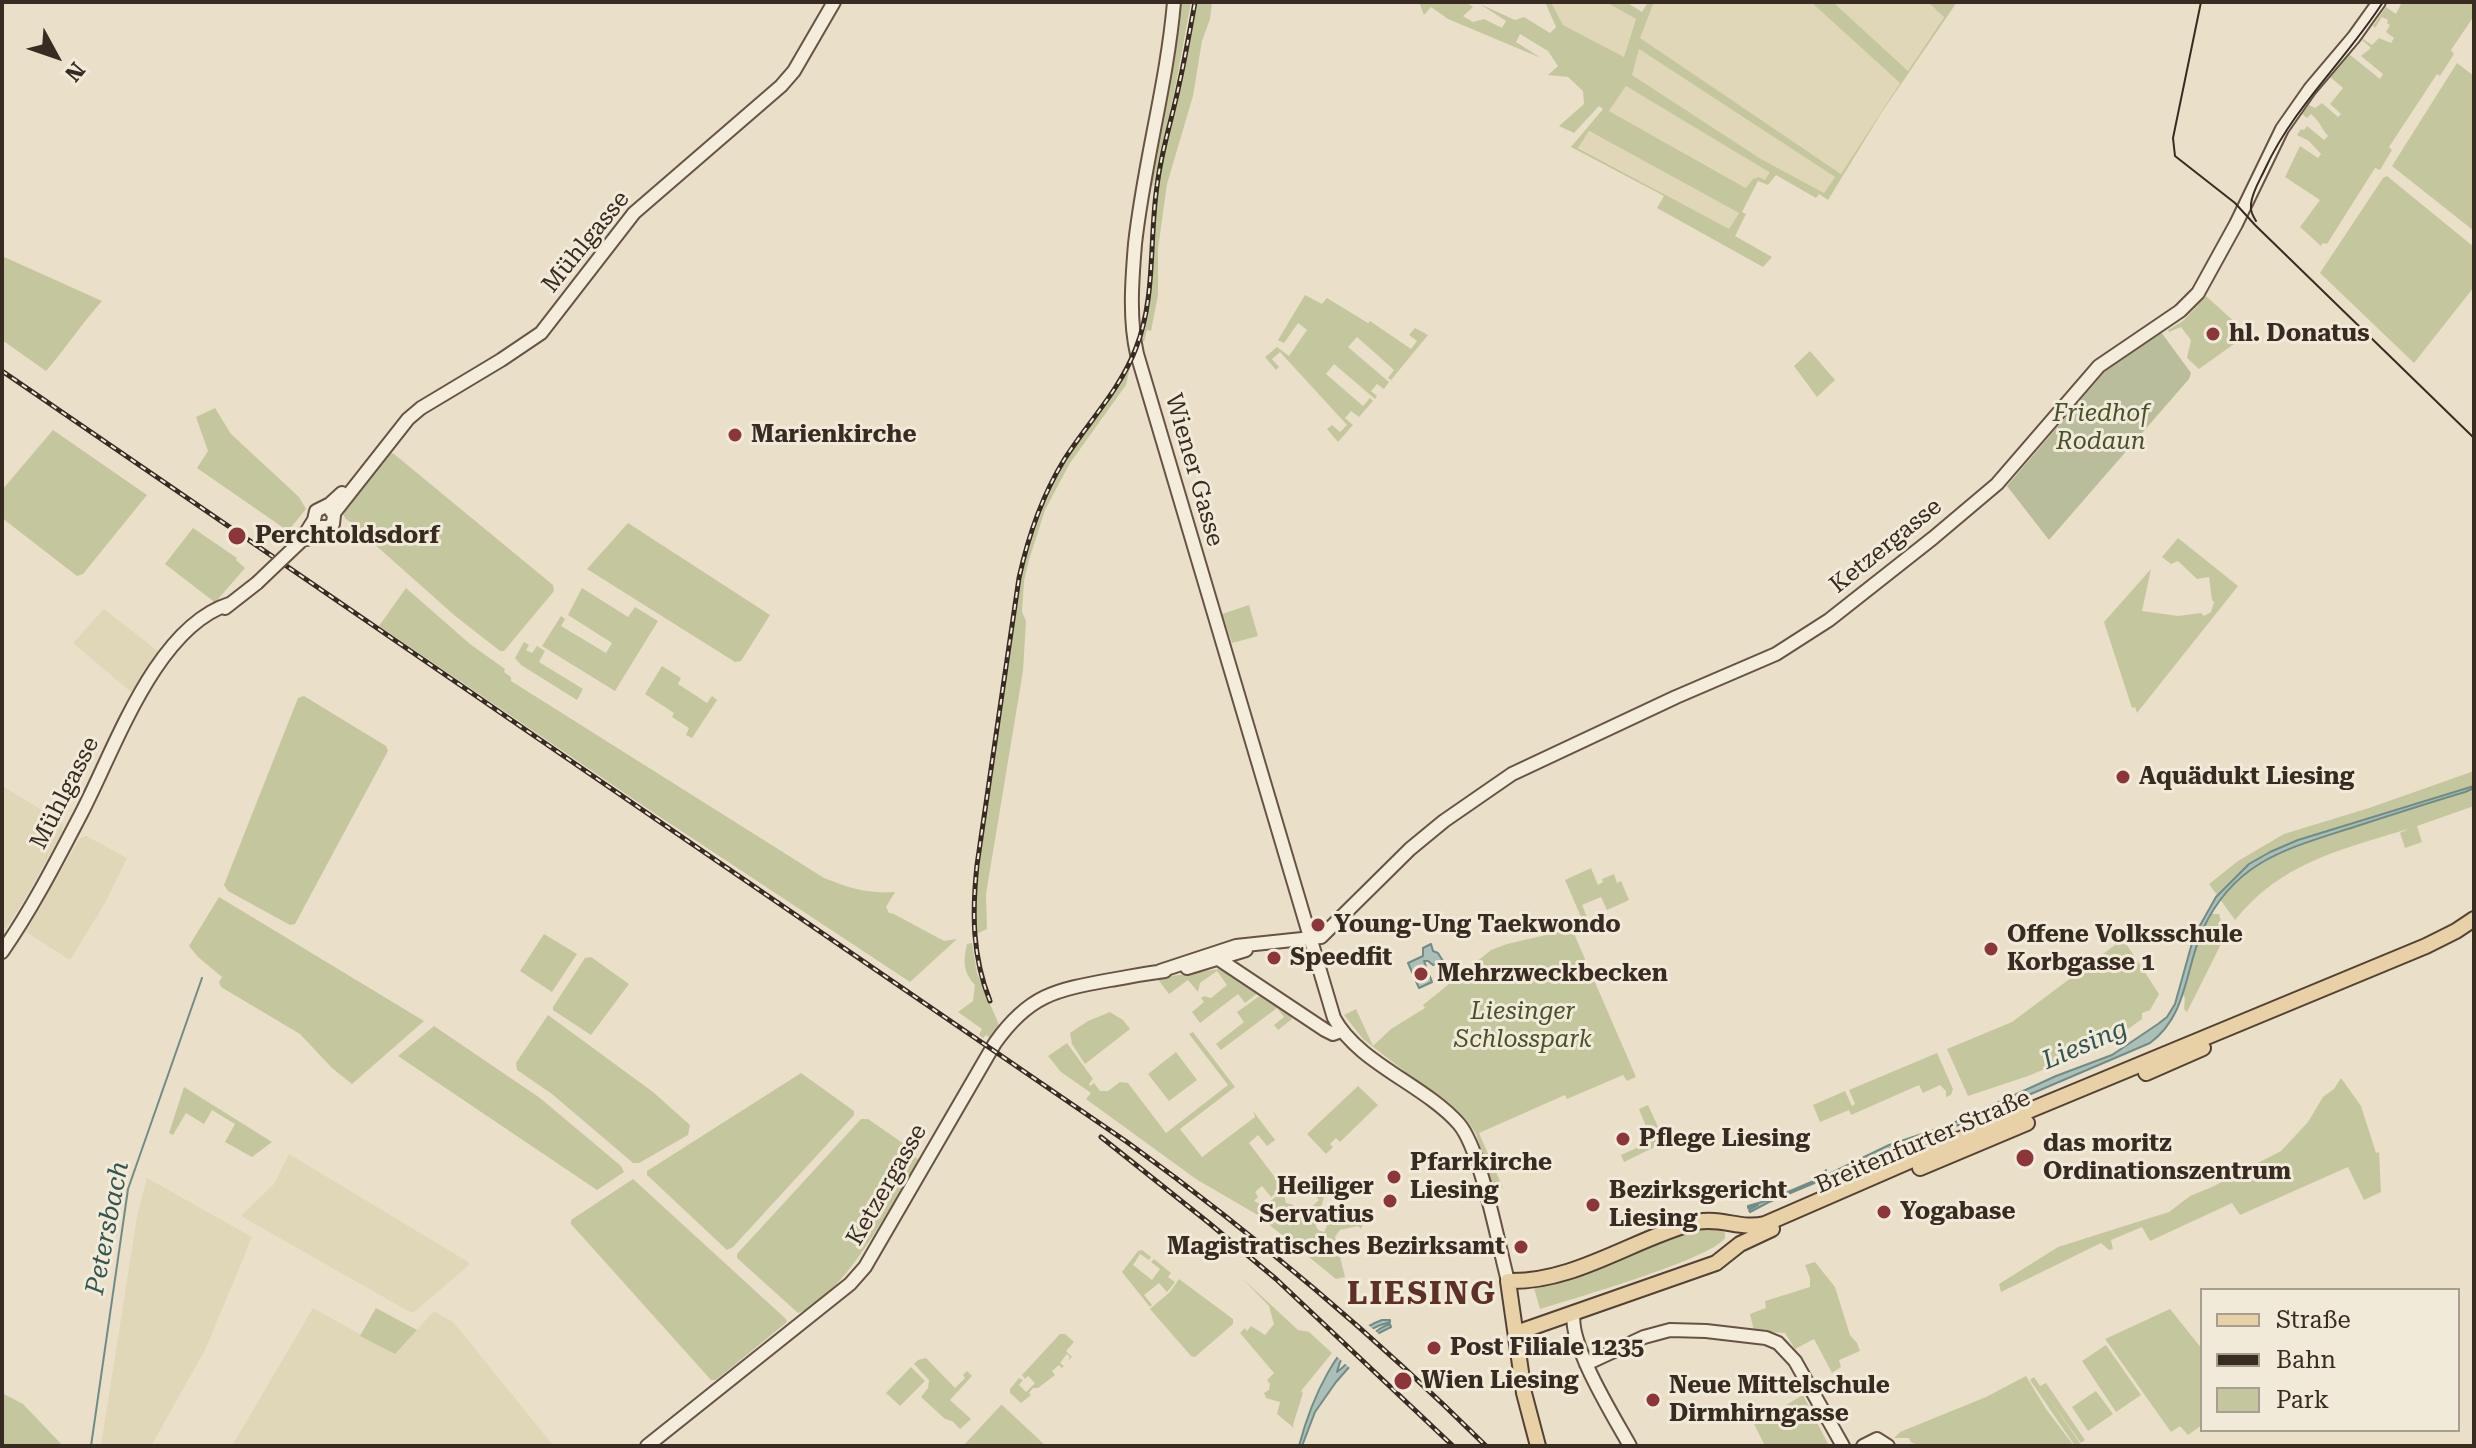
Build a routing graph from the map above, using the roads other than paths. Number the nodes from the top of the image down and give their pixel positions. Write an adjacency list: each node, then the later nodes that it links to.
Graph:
1 (834, 2): 6 (main road, Mühlgasse, bridge)
2 (1174, 2): 5 (main road, Wiener Gasse)
3 (2379, 2): 5 (main road, Ketzergasse)
4 (2474, 919): 9 (main road, Breitenfurter Straße)
5 (1311, 939): 7 (main road, Ketzergasse); 8 (main road, Wiener Gasse)
6 (2, 952)
7 (1218, 955): 8 (main road); 19 (main road, Ketzergasse)
8 (1336, 1032): 12 (main road)
9 (2141, 1070): 10 (main road, Breitenfurter Straße); 11 (main road, Breitenfurter Straße)
10 (1724, 1222): 11 (main road); 12 (main road, Breitenfurter Straße)
11 (1704, 1268): 13 (main road, Breitenfurter Straße)
12 (1508, 1281): 15 (main road)
13 (1574, 1312): 14 (main road, Breitenfurter Straße); 16 (main road)
14 (1552, 1320): 15 (main road, Breitenfurter Straße); 16 (main road)
15 (1516, 1333): 20 (main road)
16 (1579, 1344): 17 (main road)
17 (1586, 1364): 21 (main road); 22 (main road)
18 (1882, 1443): 23 (main road)
19 (647, 1446)
20 (1538, 1446)
21 (1630, 1446)
22 (1843, 1446)
23 (1863, 1446)

